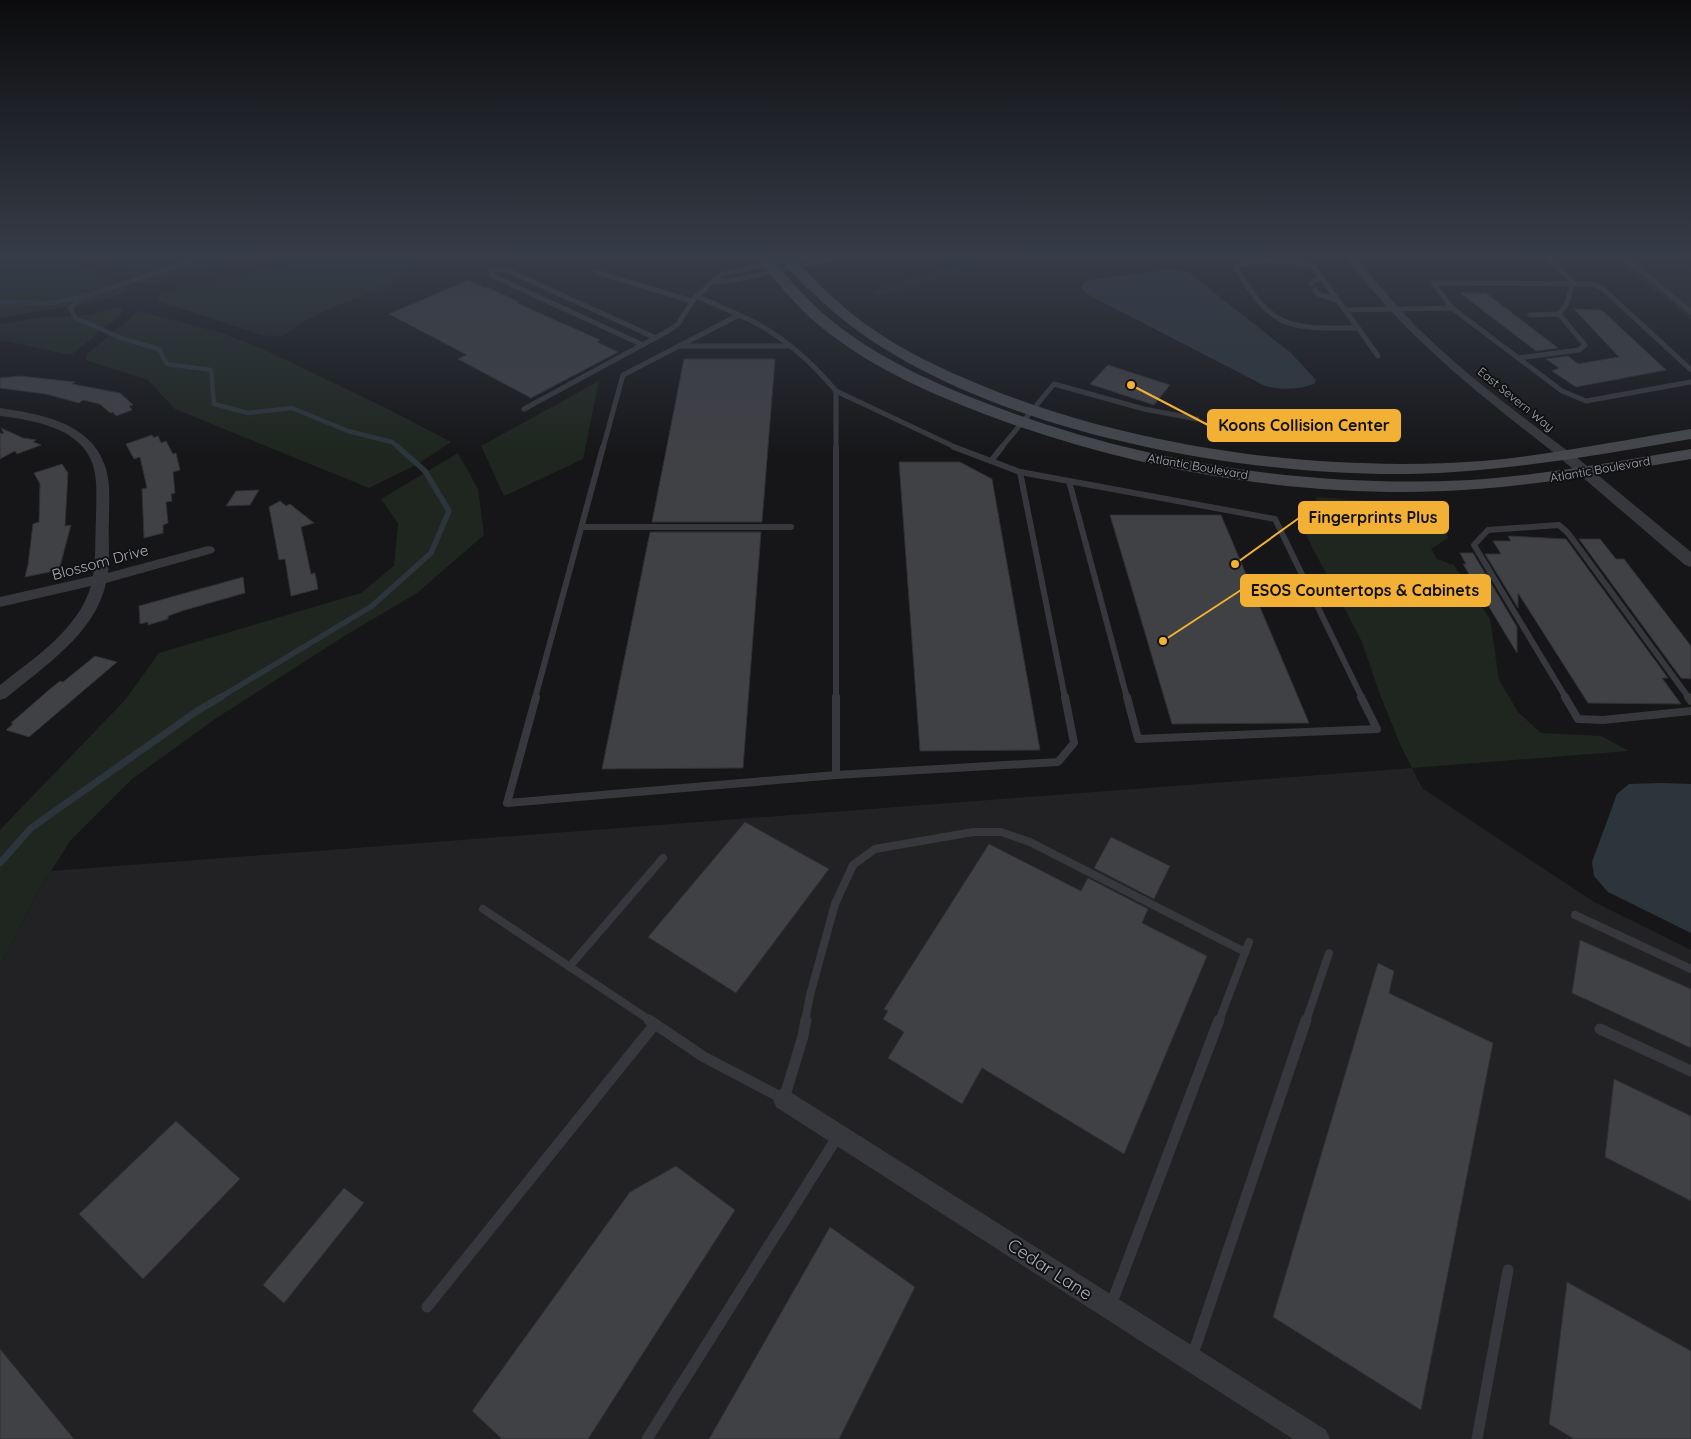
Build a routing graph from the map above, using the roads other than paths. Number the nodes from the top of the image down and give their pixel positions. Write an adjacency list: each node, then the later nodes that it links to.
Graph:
1 (592, 322): 16 (lane)
2 (621, 322): 15 (lane)
3 (679, 322): 15 (lane)
4 (725, 322): 17 (lane)
5 (757, 322): 18 (lane)
6 (825, 322): 28 (main road, Atlantic Boulevard)
7 (855, 322): 25 (main road, Atlantic Boulevard)
8 (1283, 322): 14 (lane)
9 (1353, 322): 14 (lane)
10 (1407, 322): 31 (street, East Severn Way)
11 (1471, 322): 20 (lane)
12 (1565, 322): 20 (lane)
13 (1639, 322): 21 (lane)
14 (1358, 328): 19 (lane)
15 (656, 338): 16 (lane)
16 (643, 346): 24 (lane)
17 (677, 346): 18 (lane); 36 (lane)
18 (789, 346): 23 (lane)
19 (1378, 356)
20 (1518, 358): 22 (lane)
21 (1691, 370)
22 (1691, 382)
23 (836, 392): 32 (lane); 45 (lane)
24 (524, 409)
25 (1031, 410): 27 (lane); 28 (lane); 31 (main road, Atlantic Boulevard)
26 (0, 412): 40 (street)
27 (1197, 418)
28 (1020, 423): 32 (lane); 34 (main road, Atlantic Boulevard)
29 (1691, 434): 31 (main road, Atlantic Boulevard)
30 (1691, 454): 34 (main road, Atlantic Boulevard)
31 (1564, 455): 34 (street)
32 (991, 461): 33 (lane)
33 (1020, 472): 35 (lane); 45 (lane)
34 (1584, 472): 39 (street)
35 (1069, 481): 35 (lane)
36 (582, 527): 37 (lane); 45 (lane)
37 (791, 527)
38 (208, 550): 40 (street, Blossom Drive)
39 (1691, 561)
40 (102, 579): 41 (street, Blossom Drive); 42 (street)
41 (0, 602)
42 (0, 694)
43 (1691, 701): 44 (lane)
44 (1691, 711)
45 (836, 775)
46 (663, 858): 50 (lane)
47 (483, 909): 50 (lane)
48 (1575, 915): 51 (lane)
49 (1329, 953): 60 (lane)
50 (569, 967): 52 (lane)
51 (1691, 969)
52 (655, 1024): 55 (lane); 58 (lane)
53 (1600, 1029): 54 (lane)
54 (1691, 1071)
55 (784, 1098): 56 (street, Cedar Lane); 59 (lane)
56 (840, 1134): 59 (street, Cedar Lane); 61 (lane)
57 (1508, 1270): 63 (lane)
58 (427, 1307)
59 (1110, 1307): 60 (street, Cedar Lane)
60 (1191, 1359): 62 (street, Cedar Lane)
61 (647, 1439)
62 (1317, 1439)
63 (1477, 1439)

